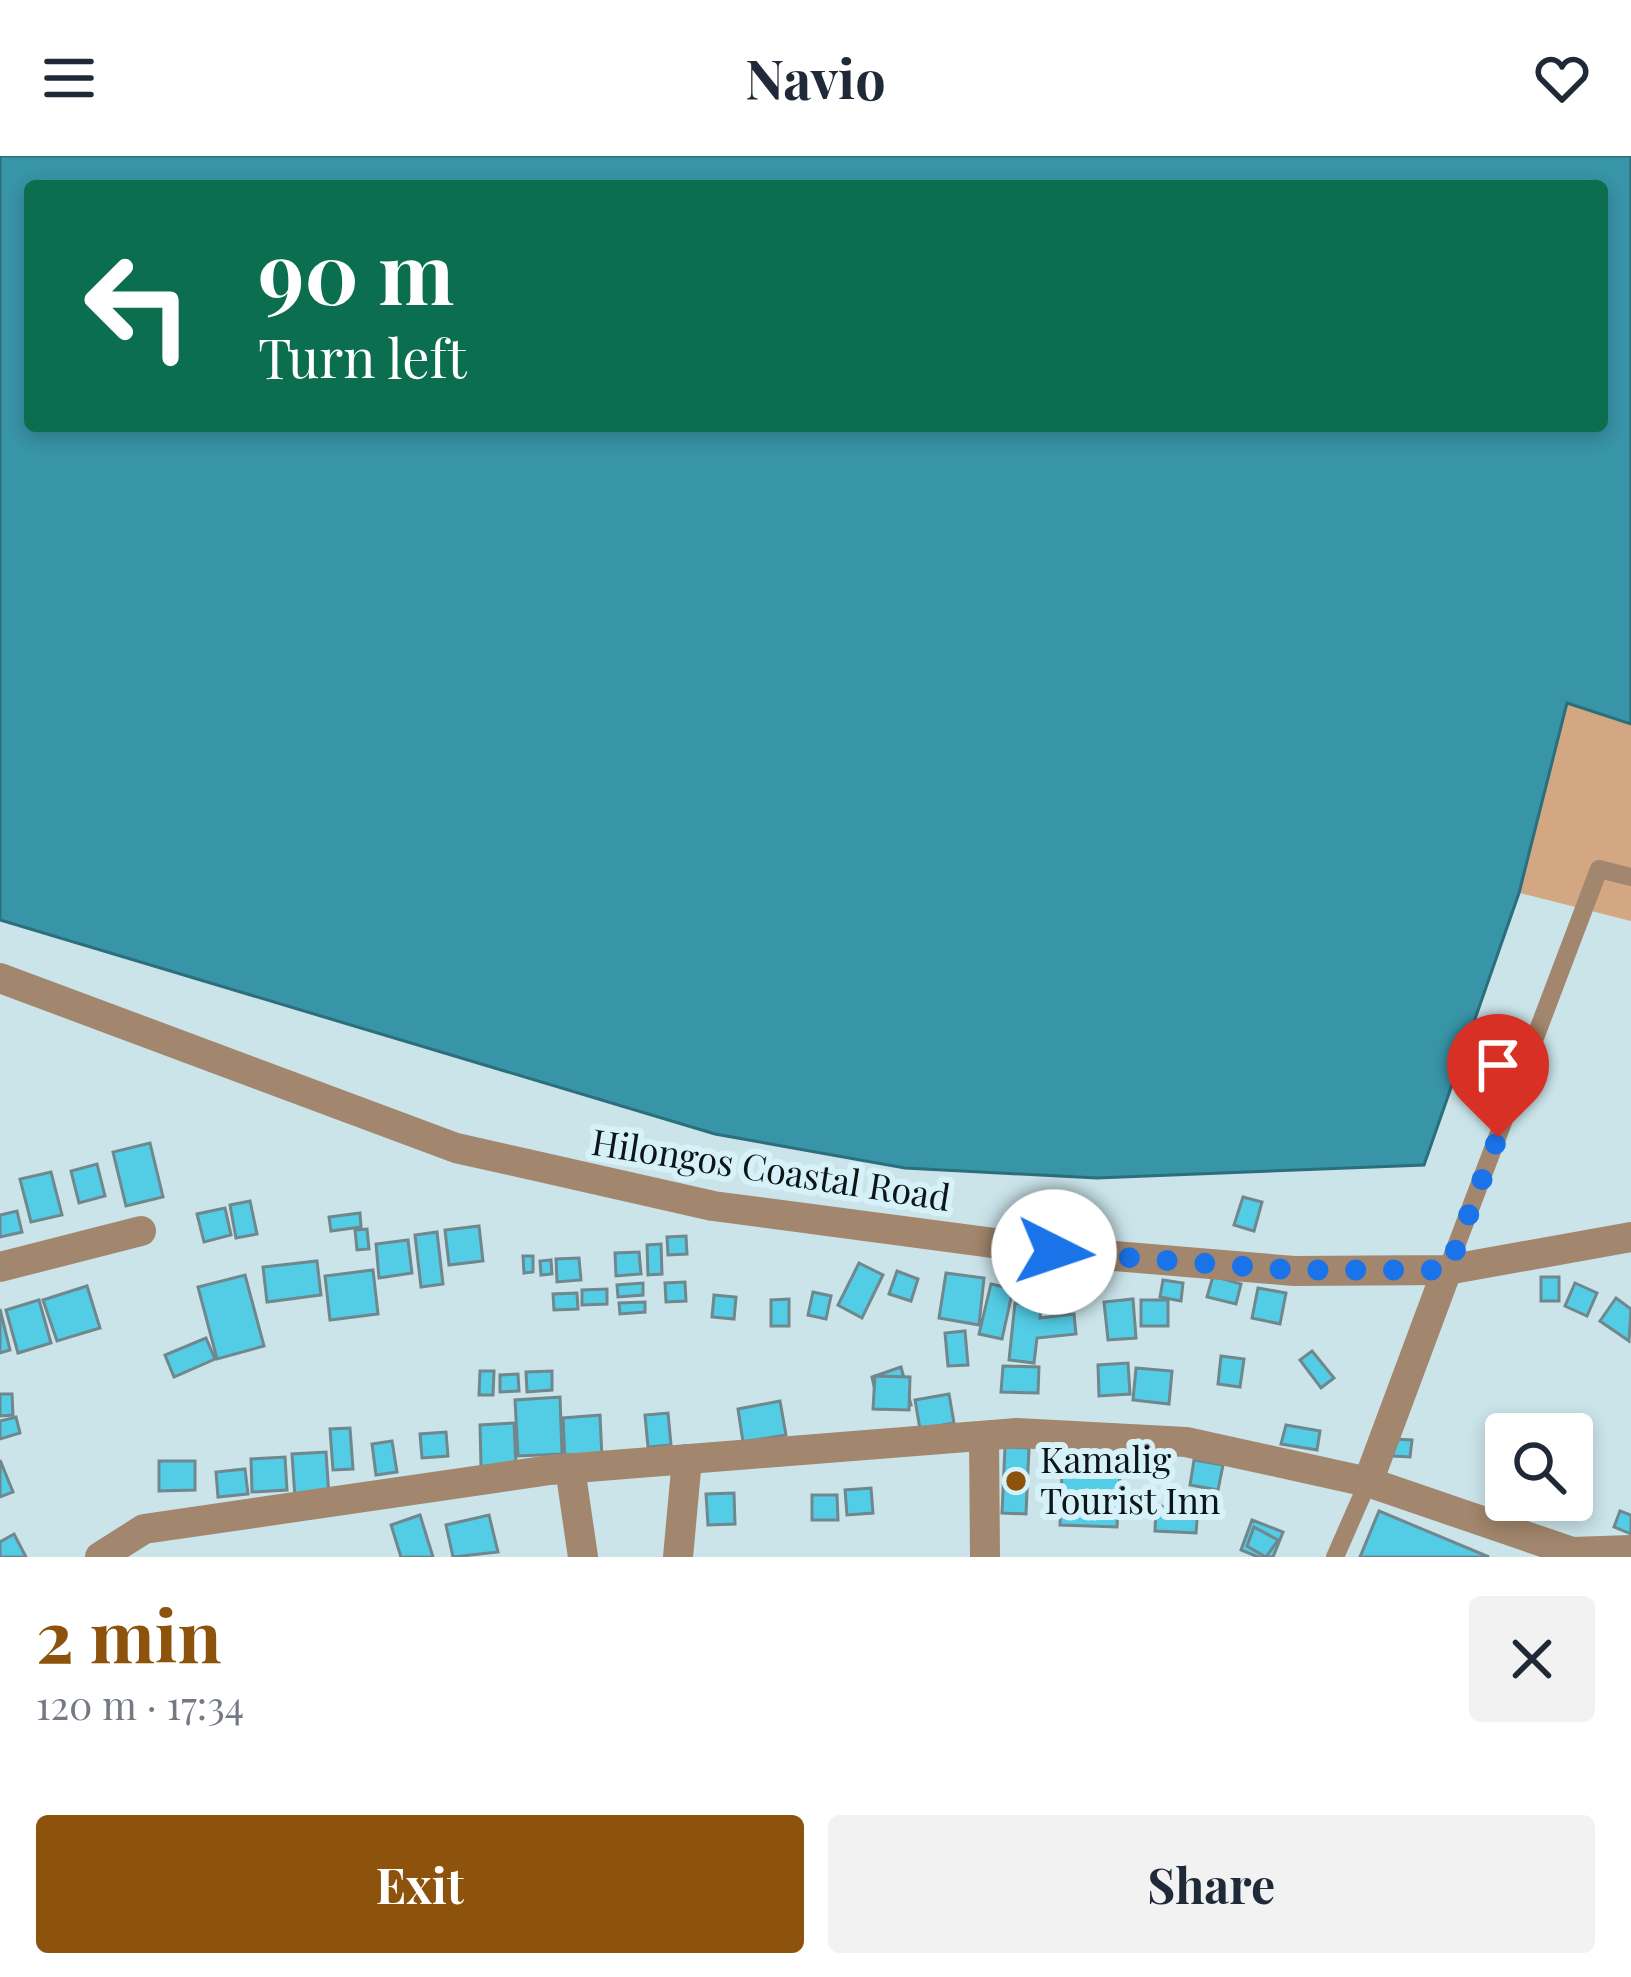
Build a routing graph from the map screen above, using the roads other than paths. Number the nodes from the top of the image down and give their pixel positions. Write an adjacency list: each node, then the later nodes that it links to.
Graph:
1 (1631, 877): 6 (lane)
2 (0, 978): 6 (street, Hilongos Coastal Road)
3 (140, 1231): 5 (street)
4 (1631, 1237): 6 (street, Hilongos Coastal Road)
5 (0, 1267)
6 (1448, 1270): 10 (street)
7 (984, 1436): 8 (street); 10 (street); 15 (street)
8 (687, 1459): 9 (street); 14 (street)
9 (570, 1468): 12 (street); 13 (street)
10 (1368, 1482): 11 (street); 16 (lane)
11 (1613, 1553)
12 (100, 1557)
13 (583, 1557)
14 (678, 1557)
15 (985, 1557)
16 (1335, 1557)

